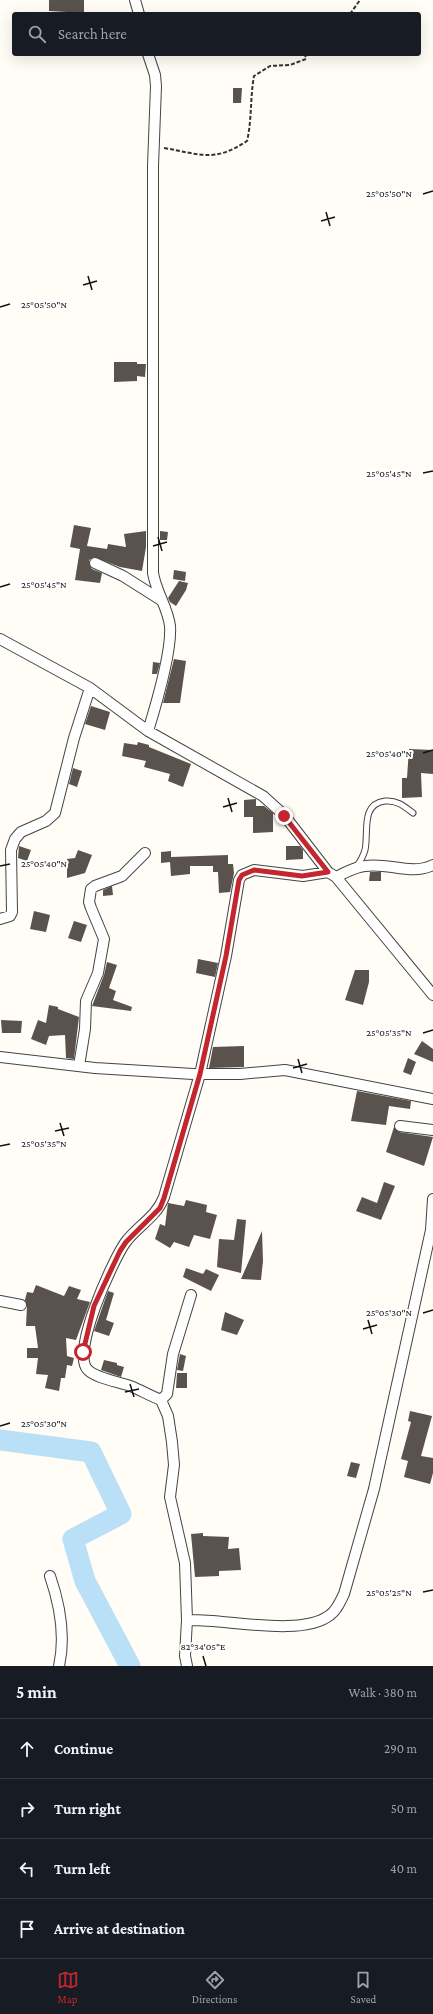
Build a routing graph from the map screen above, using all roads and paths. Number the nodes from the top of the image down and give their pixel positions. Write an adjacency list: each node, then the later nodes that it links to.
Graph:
1 (135, 0): 3 (street)
2 (360, 0): 4 (path)
3 (138, 12)
4 (351, 12)
5 (149, 56): 7 (street)
6 (305, 56): 7 (path)
7 (154, 148): 9 (street)
8 (95, 563): 9 (street)
9 (161, 600): 12 (street)
10 (0, 639): 11 (street)
11 (90, 688): 12 (street); 17 (street)
12 (149, 728): 16 (street)
13 (413, 813): 16 (lane)
14 (145, 853): 20 (street)
15 (433, 865): 16 (street)
16 (342, 872): 18 (street); 21 (street)
17 (0, 919)
18 (433, 995)
19 (0, 1057): 20 (street)
20 (79, 1066): 21 (street)
21 (200, 1074): 22 (street); 29 (street)
22 (433, 1098)
23 (400, 1126): 24 (street)
24 (433, 1130)
25 (433, 1199): 31 (street)
26 (191, 1295): 29 (street)
27 (0, 1301): 28 (street)
28 (21, 1305)
29 (161, 1400): 31 (street)
30 (50, 1576): 32 (street)
31 (187, 1620): 33 (street)
32 (59, 1666)
33 (187, 1666)

